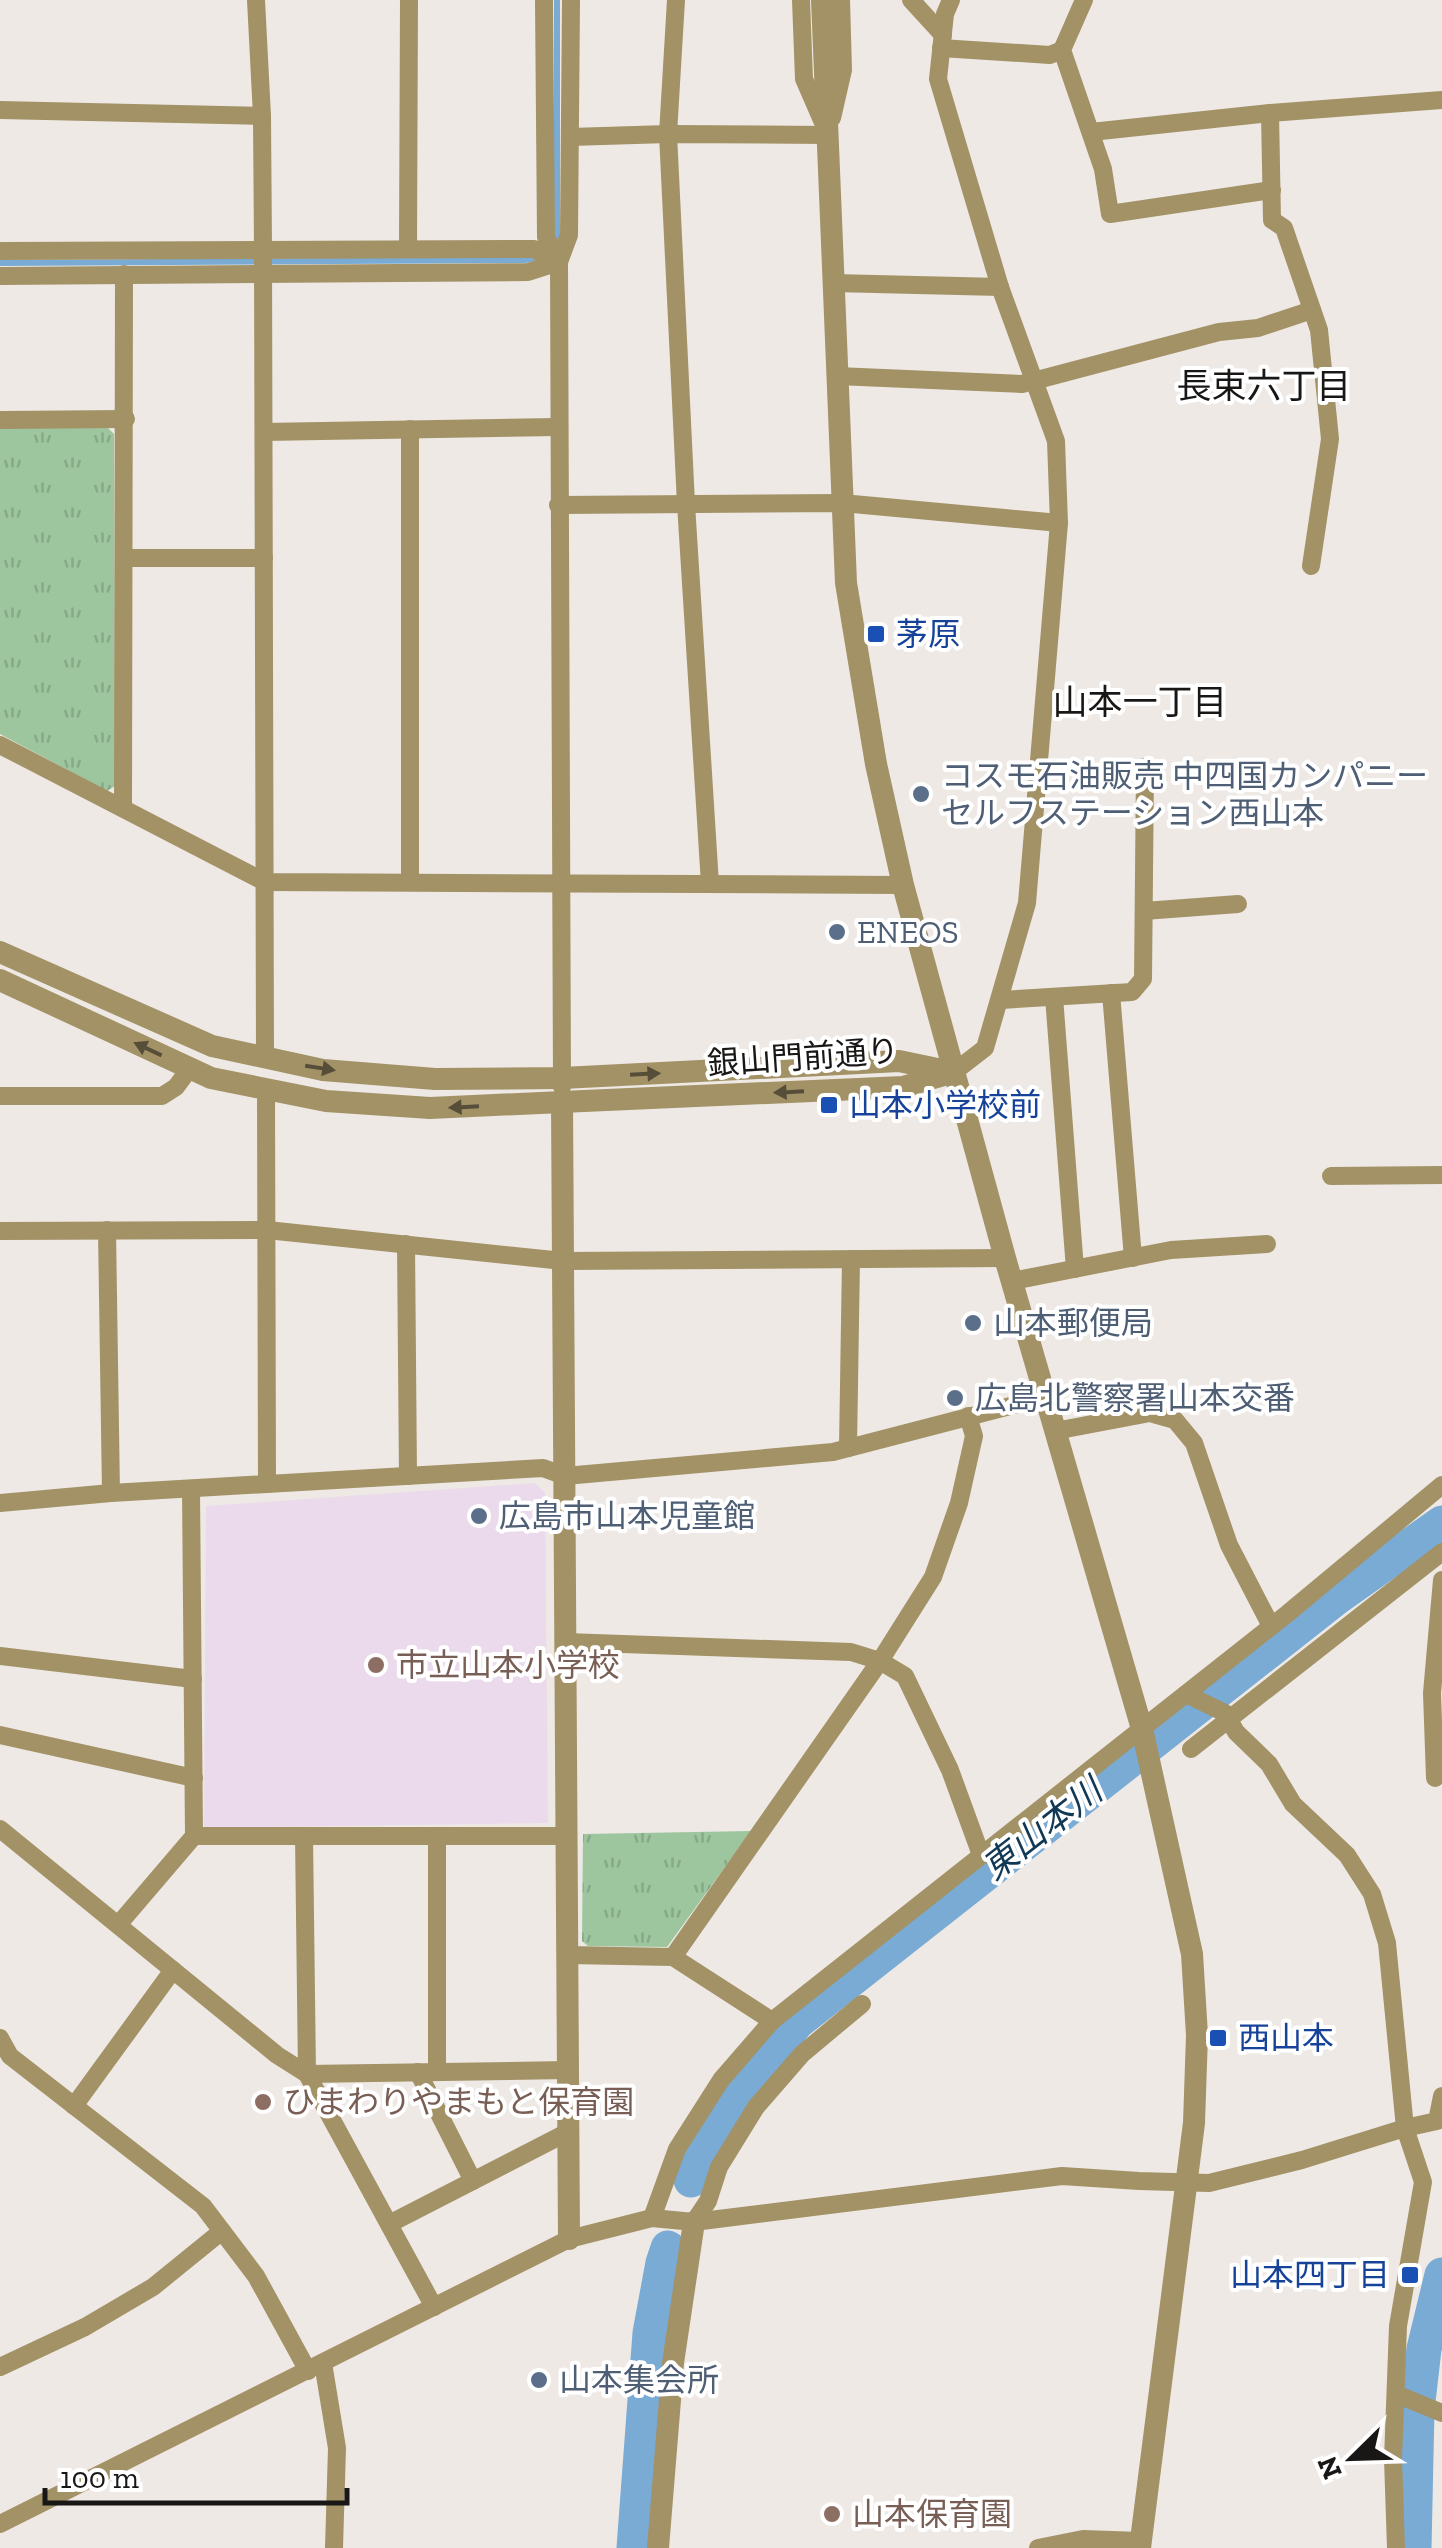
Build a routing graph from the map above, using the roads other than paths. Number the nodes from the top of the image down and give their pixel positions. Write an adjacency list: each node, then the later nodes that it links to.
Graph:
1 (256, 0): 17 (street)
2 (408, 0): 24 (street)
3 (544, 0): 26 (street)
4 (571, 0): 21 (street)
5 (676, 0): 19 (street)
6 (801, 0): 20 (street)
7 (822, 0): 20 (street)
8 (842, 0): 20 (street)
9 (911, 0): 12 (street)
10 (950, 0): 12 (street)
11 (1084, 0): 13 (street)
12 (942, 41): 13 (street); 31 (street)
13 (1062, 50): 18 (street)
14 (1442, 100): 16 (street)
15 (0, 110): 17 (street)
16 (1270, 113): 18 (street); 22 (street)
17 (262, 116): 23 (street)
18 (1091, 132): 22 (street)
19 (668, 134): 20 (street); 21 (street); 41 (street)
20 (828, 135): 30 (street)
21 (570, 137): 26 (street)
22 (1272, 190): 32 (street)
23 (263, 250): 24 (street); 25 (street); 28 (street)
24 (408, 250): 26 (street)
25 (0, 251)
26 (558, 262): 28 (street); 37 (street)
27 (124, 274): 28 (street); 29 (street); 35 (street)
28 (263, 275): 39 (street)
29 (0, 276)
30 (834, 283): 31 (street); 33 (street)
31 (1000, 287): 34 (street)
32 (1312, 310): 34 (street); 46 (street)
33 (837, 376): 34 (street); 40 (street)
34 (1034, 382): 43 (street)
35 (126, 419): 36 (street); 44 (street)
36 (0, 420)
37 (558, 427): 38 (street); 42 (street)
38 (410, 429): 39 (street); 51 (street)
39 (264, 432): 45 (street)
40 (842, 503): 41 (street); 43 (street); 54 (street)
41 (686, 504): 42 (street); 53 (street)
42 (558, 505): 52 (street)
43 (1059, 523): 61 (street)
44 (125, 558): 45 (street); 49 (street)
45 (264, 558): 50 (street)
46 (1312, 566)
47 (0, 745): 49 (street)
48 (1144, 767): 56 (street)
49 (123, 808): 50 (street)
50 (264, 882): 51 (street); 62 (street)
51 (410, 882): 52 (street)
52 (561, 883): 53 (street); 65 (street)
53 (710, 884): 54 (street)
54 (904, 886): 64 (street)
55 (1238, 904): 56 (street)
56 (1144, 911): 59 (street)
57 (0, 952): 62 (street, 銀山門前通り)
58 (0, 980): 63 (street, 銀山門前通り, one-way to 58)
59 (1111, 993): 60 (street); 76 (street)
60 (1054, 996): 61 (street); 80 (street)
61 (1000, 1000): 64 (street)
62 (265, 1057): 65 (street, 銀山門前通り, one-way to 65)
63 (190, 1068): 66 (street, 銀山門前通り); 67 (street)
64 (954, 1072): 65 (street, 銀山門前通り, one-way to 64); 68 (street, 銀山門前通り, one-way to 68); 79 (street)
65 (562, 1078): 68 (street)
66 (266, 1089): 68 (street, 銀山門前通り, one-way to 66); 72 (street)
67 (0, 1096)
68 (562, 1102): 78 (street)
69 (1442, 1175): 70 (street)
70 (1331, 1176)
71 (107, 1230): 72 (street); 73 (street); 90 (street)
72 (266, 1230): 74 (street); 87 (street)
73 (0, 1231)
74 (406, 1244): 78 (street); 85 (street)
75 (1267, 1244): 76 (street)
76 (1133, 1258): 80 (street)
77 (850, 1259): 78 (street); 79 (street); 84 (street)
78 (563, 1261): 86 (street)
79 (1008, 1269): 80 (street); 81 (street)
80 (1074, 1269)
81 (1044, 1397): 82 (street); 83 (street)
82 (968, 1416): 84 (street); 97 (street)
83 (1055, 1431): 94 (street); 101 (street)
84 (848, 1448): 86 (street)
85 (408, 1476): 86 (street); 87 (street)
86 (564, 1476): 95 (street)
87 (267, 1484): 89 (street)
88 (1442, 1485): 94 (street)
89 (191, 1488): 90 (street); 98 (street)
90 (111, 1493): 91 (street)
91 (0, 1504)
92 (1442, 1552): 100 (street)
93 (1442, 1580): 105 (street)
94 (1271, 1626): 99 (street)
95 (566, 1642): 97 (street); 110 (street)
96 (0, 1656): 98 (street)
97 (880, 1660): 111 (street); 114 (street)
98 (193, 1679): 104 (street)
99 (1186, 1694): 100 (street); 101 (street)
100 (1227, 1716): 103 (street); 125 (street)
101 (1143, 1732): 111 (street); 128 (street)
102 (0, 1735): 104 (street)
103 (1191, 1749)
104 (194, 1778): 107 (street)
105 (1435, 1778)
106 (0, 1829): 112 (street)
107 (194, 1836): 108 (street); 112 (street)
108 (304, 1836): 109 (street); 122 (street)
109 (436, 1836): 110 (street); 121 (street)
110 (566, 1836): 113 (street)
111 (982, 1855): 117 (street)
112 (118, 1925): 115 (street)
113 (568, 1955): 114 (street); 119 (street)
114 (673, 1958): 117 (street)
115 (173, 1970): 122 (street); 124 (street)
116 (862, 2004): 130 (street)
117 (772, 2021): 129 (street)
118 (0, 2038): 124 (street)
119 (568, 2070): 121 (street); 126 (street)
120 (418, 2072): 121 (street); 122 (street); 127 (street)
121 (437, 2072)
122 (308, 2074): 131 (street)
123 (1442, 2096): 125 (street)
124 (74, 2106): 132 (street)
125 (1405, 2128): 128 (street); 137 (street)
126 (568, 2132): 127 (street); 133 (street)
127 (473, 2181): 131 (street)
128 (1186, 2182): 130 (street); 140 (street)
129 (652, 2218): 130 (street); 133 (street)
130 (694, 2222): 142 (street)
131 (389, 2224): 134 (street)
132 (222, 2231): 135 (street); 136 (street)
133 (569, 2239): 134 (street)
134 (434, 2307): 136 (street)
135 (0, 2367)
136 (316, 2367): 139 (street); 141 (street)
137 (1396, 2394): 138 (street); 144 (street)
138 (1434, 2410)
139 (0, 2524)
140 (1140, 2545): 143 (street)
141 (334, 2548)
142 (658, 2548)
143 (1038, 2548)
144 (1396, 2548)

